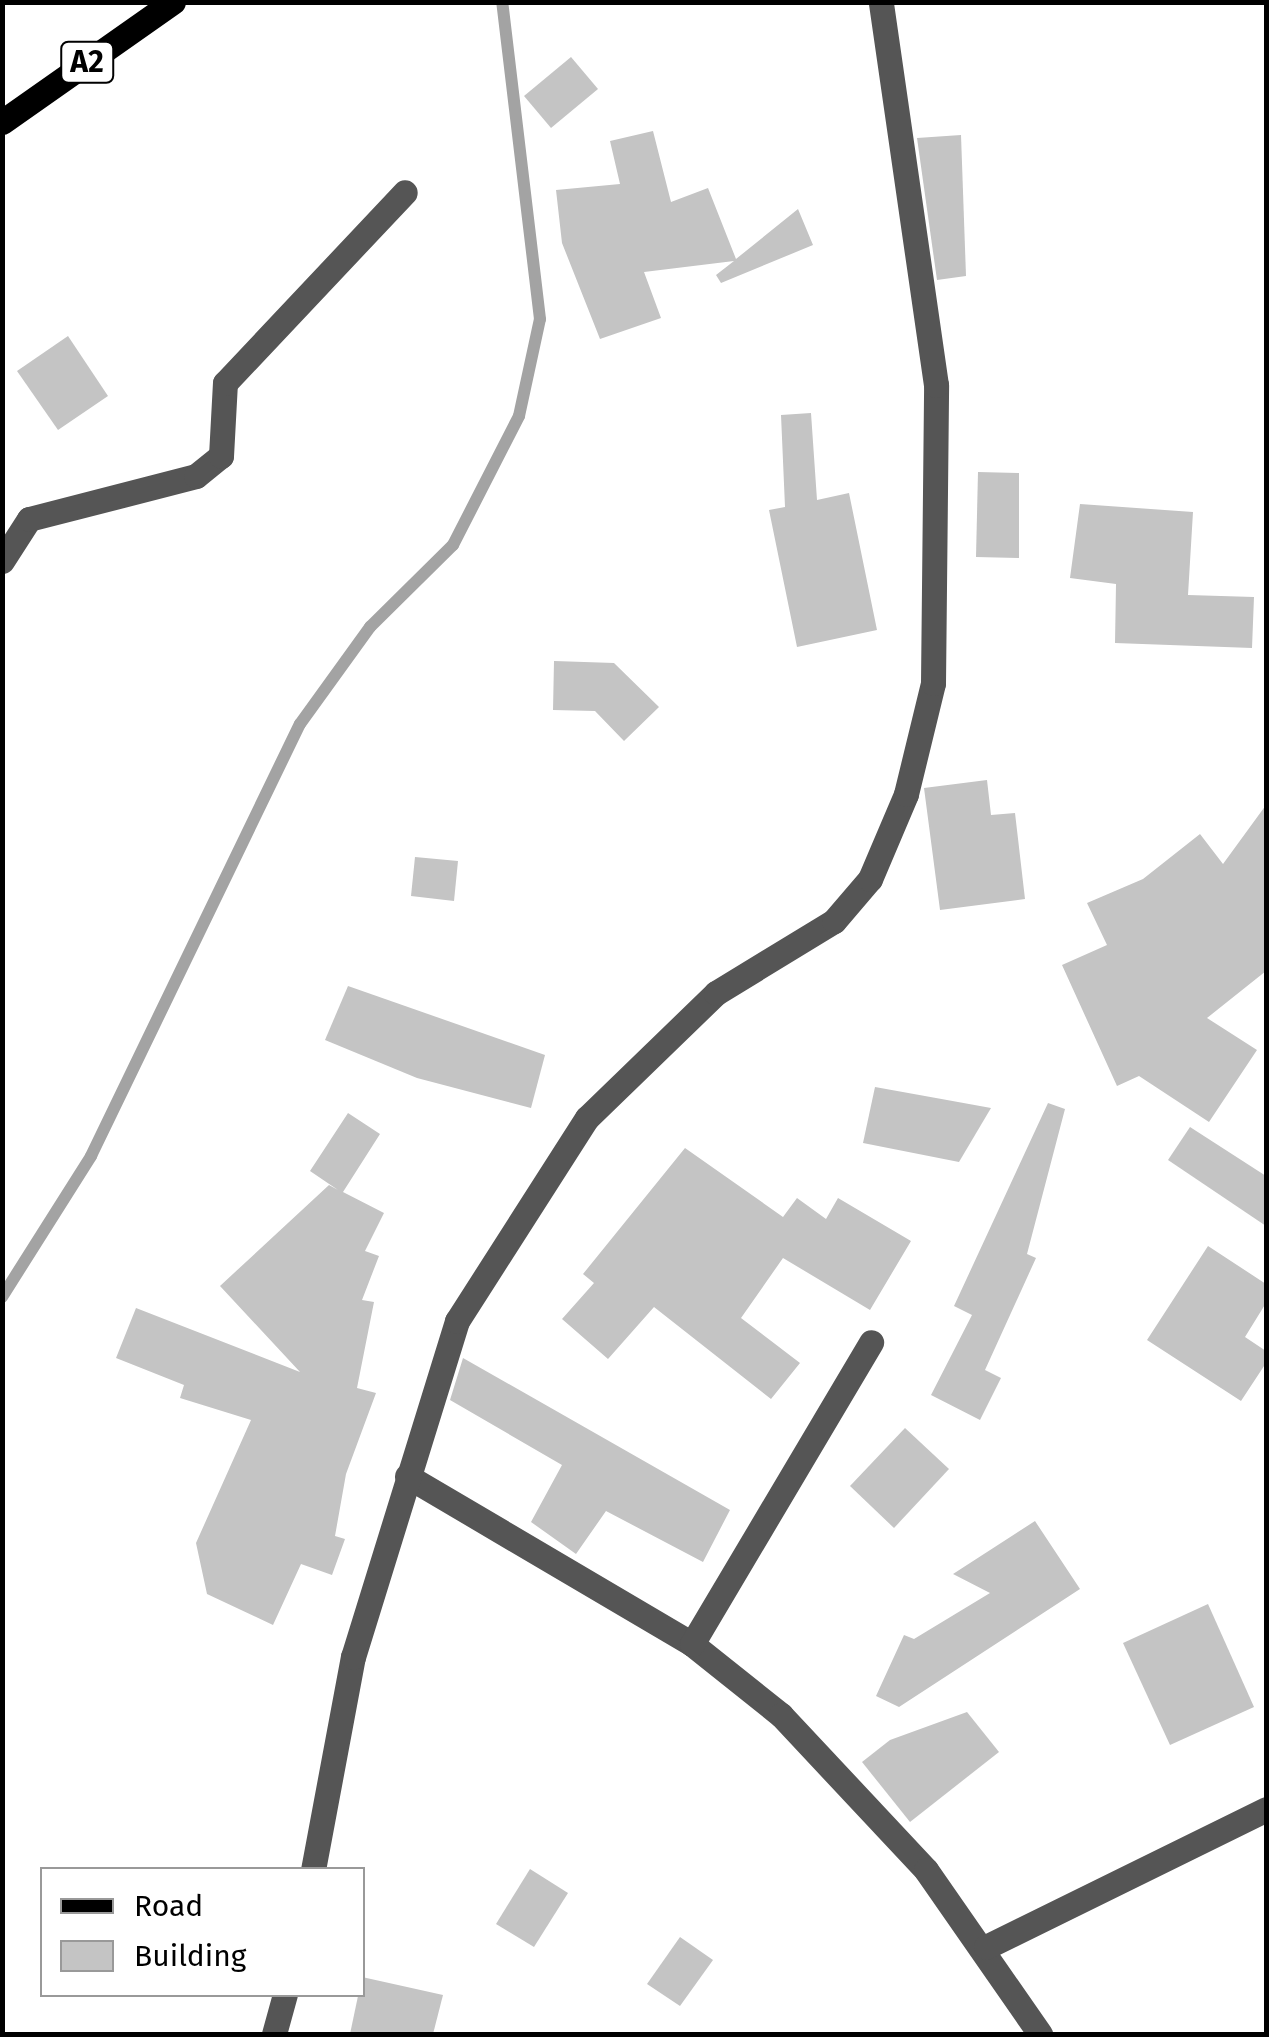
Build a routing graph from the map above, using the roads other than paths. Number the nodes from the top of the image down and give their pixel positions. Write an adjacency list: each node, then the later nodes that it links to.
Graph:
1 (172, 2): 3 (main road, A2)
2 (882, 2): 7 (street)
3 (2, 122)
4 (404, 192): 5 (street)
5 (2, 561)
6 (871, 1342): 8 (street)
7 (406, 1476): 8 (street); 10 (street)
8 (692, 1644): 11 (street)
9 (1266, 1809): 11 (street)
10 (313, 1867)
11 (986, 1948): 14 (street)
12 (284, 1997): 13 (street)
13 (274, 2034)
14 (1040, 2034)

